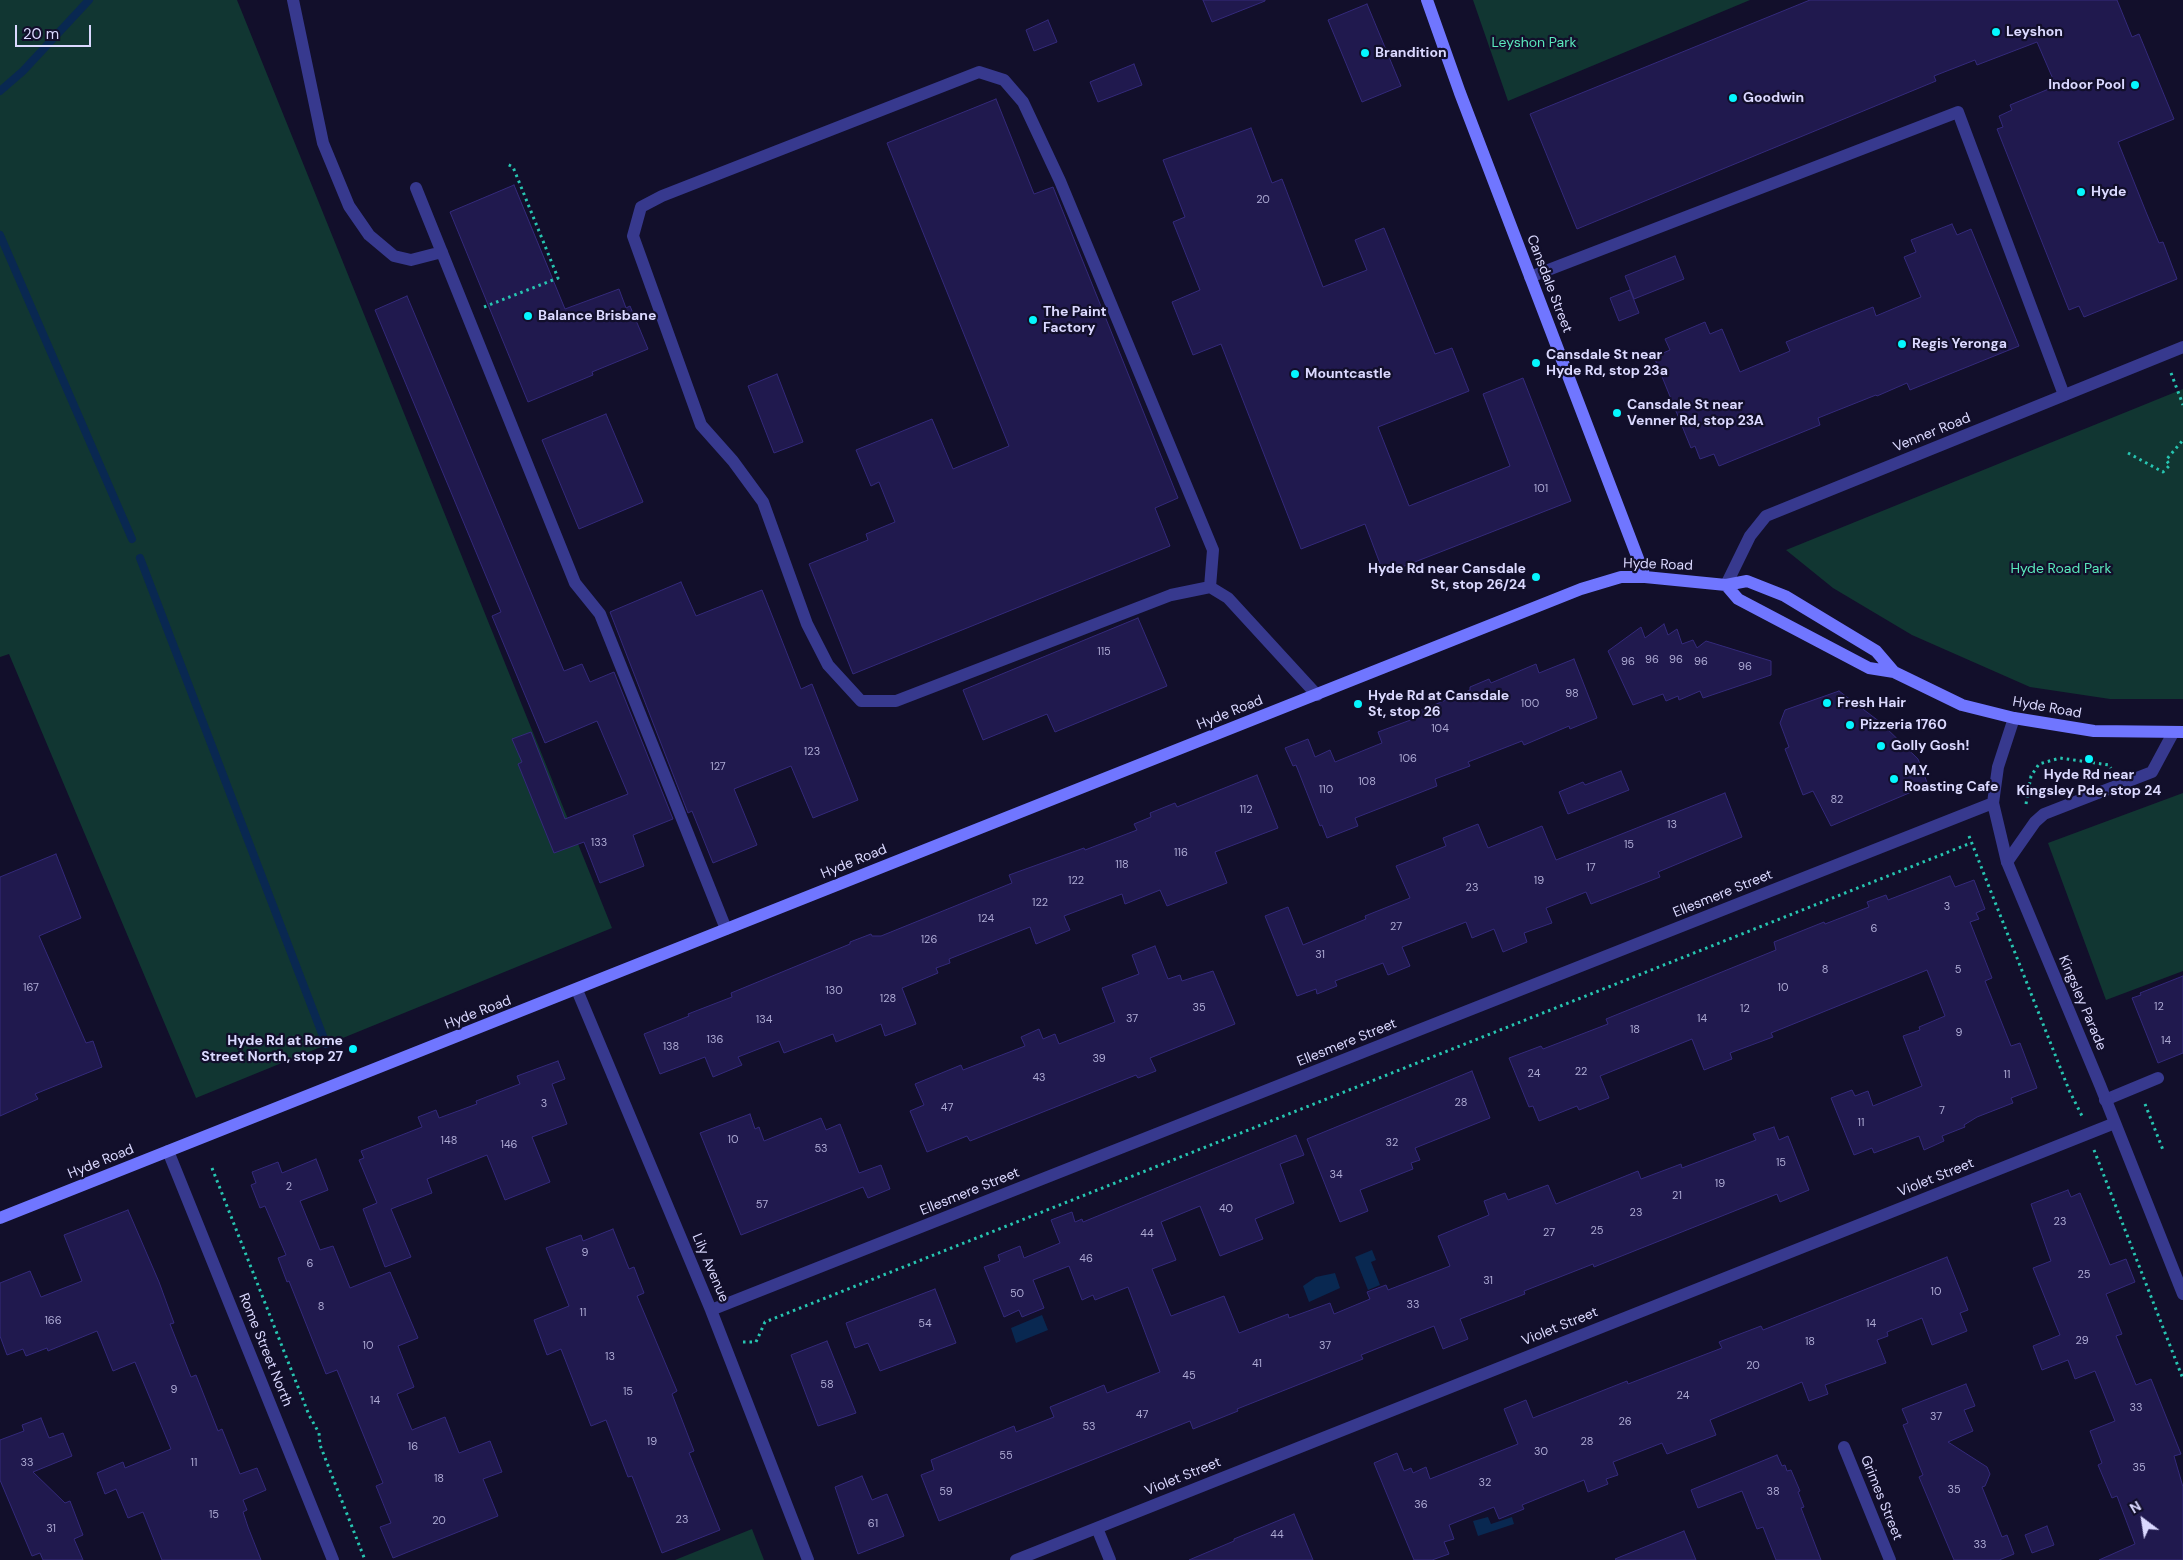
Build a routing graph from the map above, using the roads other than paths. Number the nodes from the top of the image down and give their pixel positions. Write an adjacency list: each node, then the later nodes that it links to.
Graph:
1 (294, 0): 4 (street)
2 (1427, 0): 5 (street, Cansdale Street)
3 (416, 188): 4 (street)
4 (442, 252): 17 (street)
5 (1530, 277): 7 (street); 8 (street, Cansdale Street)
6 (2183, 347): 7 (street, Venner Road)
7 (2064, 395): 9 (street, Venner Road)
8 (1645, 577): 9 (street, Hyde Road); 12 (street, Hyde Road)
9 (1726, 585): 11 (street, Hyde Road); 11 (street, Hyde Road)
10 (1210, 587): 10 (street); 12 (street)
11 (1894, 672): 13 (street, Hyde Road)
12 (1317, 695): 17 (street, Hyde Road)
13 (2014, 718): 14 (street, Hyde Road); 15 (street, Kingsley Parade)
14 (2178, 733): 16 (street, Hyde Road)
15 (1993, 803): 16 (street, Kingsley Parade); 25 (street, Ellesmere Street)
16 (2007, 862): 20 (street, Kingsley Parade)
17 (726, 929): 18 (street, Hyde Road)
18 (577, 990): 22 (street, Hyde Road); 25 (street, Lily Avenue)
19 (2158, 1078): 20 (street)
20 (2105, 1100): 21 (street, Kingsley Parade)
21 (2114, 1123): 24 (street, Kingsley Parade); 27 (street, Violet Street)
22 (168, 1151): 23 (street, Hyde Road); 28 (street, Rome Street North)
23 (0, 1218)
24 (2183, 1294)
25 (711, 1310): 29 (street, Lily Avenue)
26 (1844, 1447): 32 (street, Grimes Street)
27 (1097, 1528): 30 (street, Violet Street); 31 (street)
28 (333, 1560)
29 (808, 1560)
30 (1016, 1560)
31 (1110, 1560)
32 (1890, 1560)

